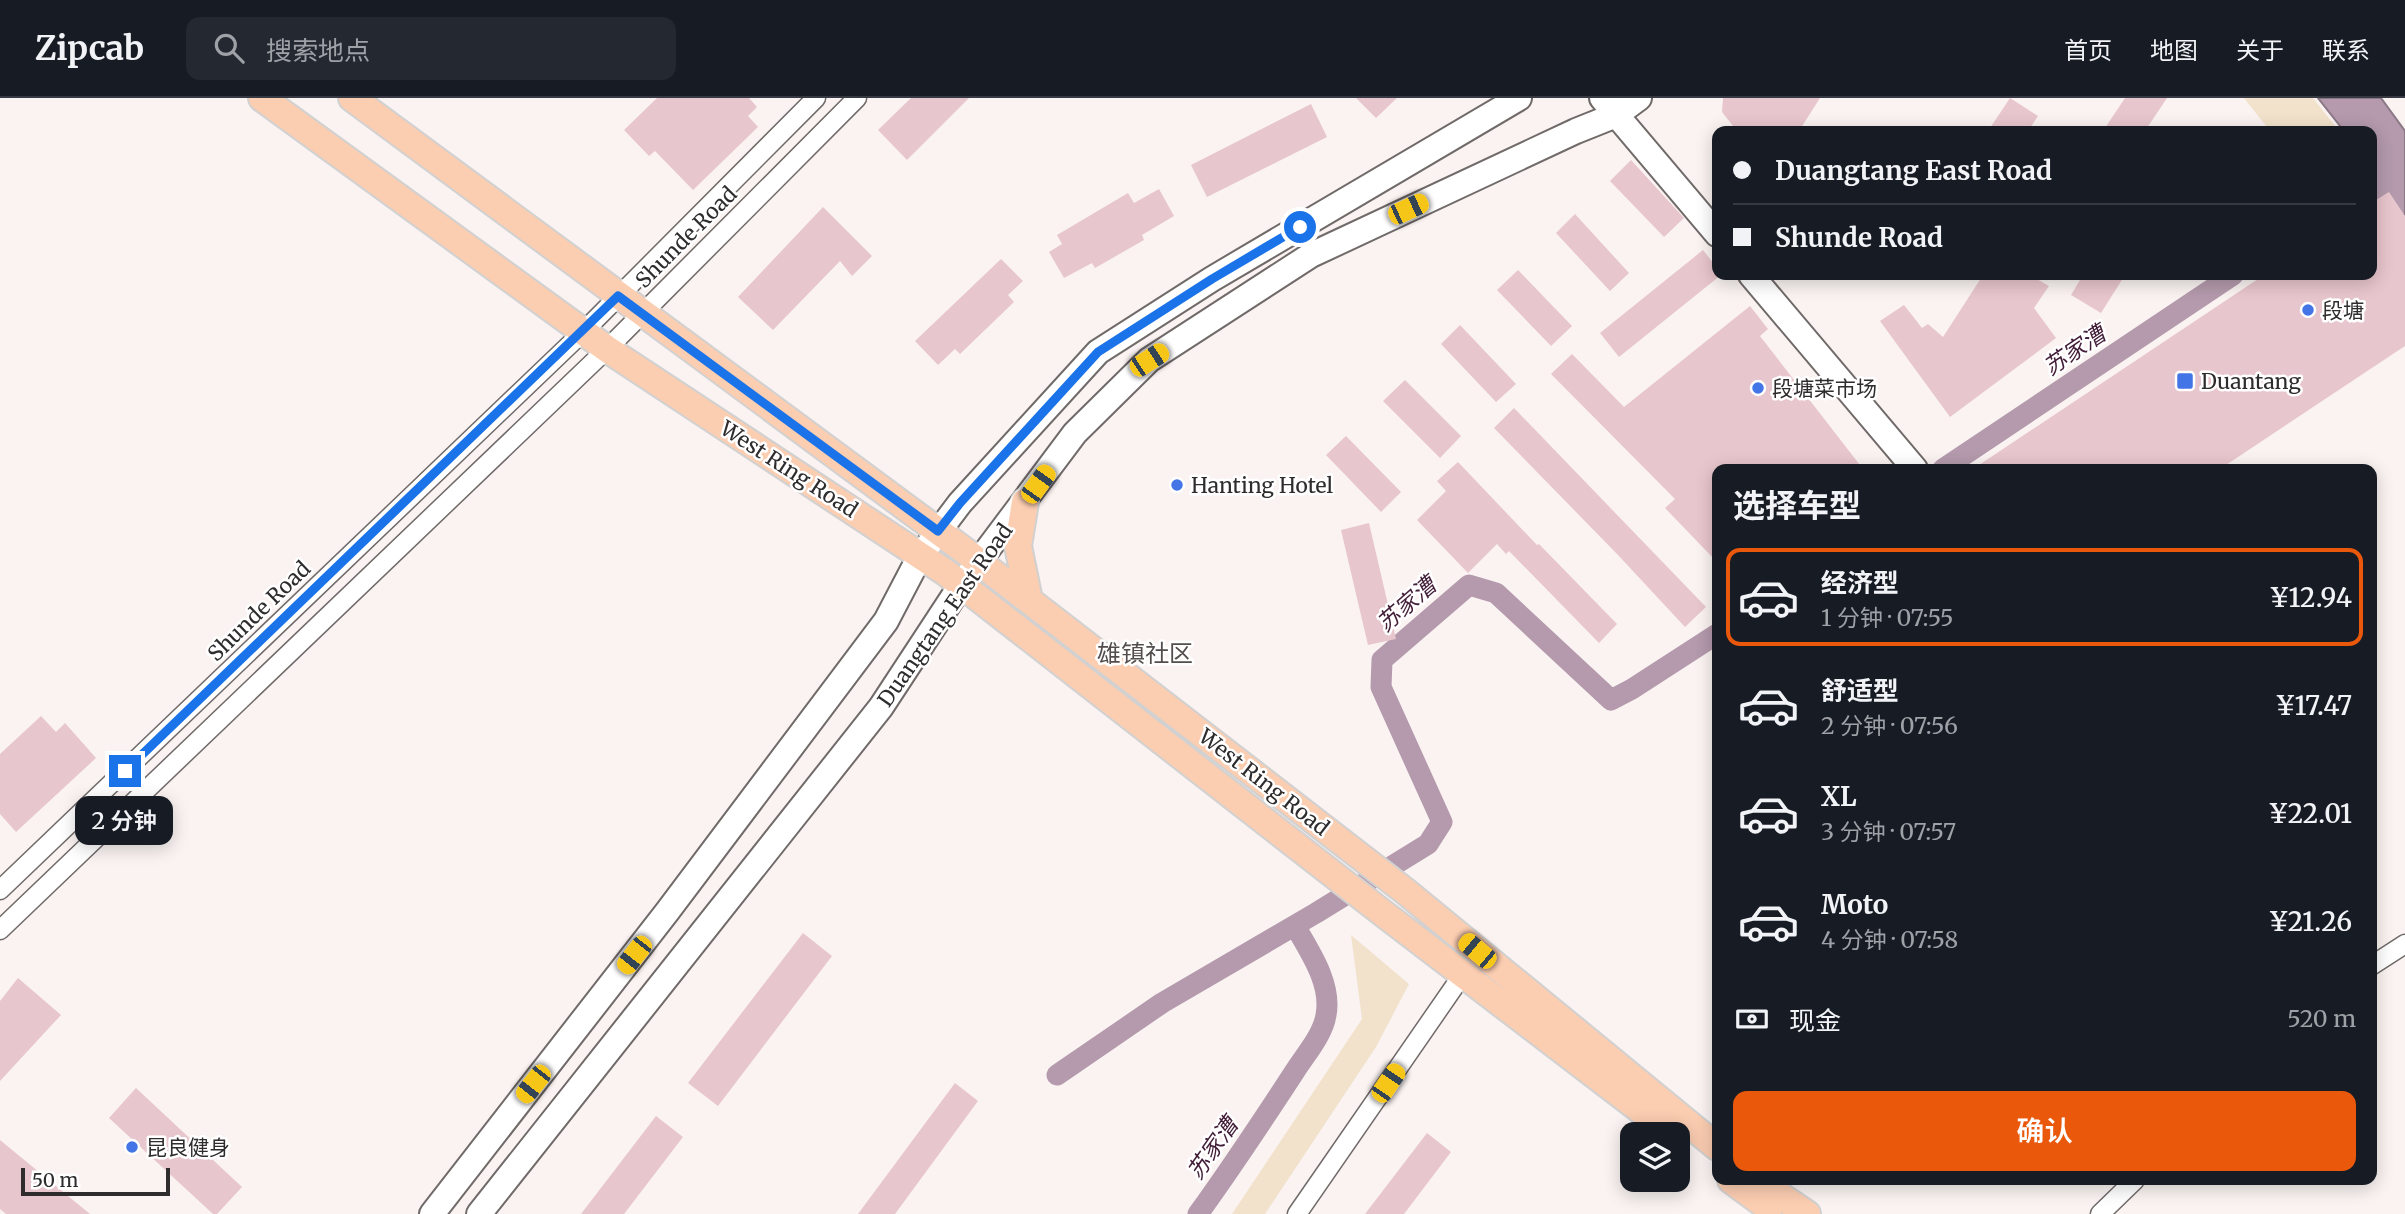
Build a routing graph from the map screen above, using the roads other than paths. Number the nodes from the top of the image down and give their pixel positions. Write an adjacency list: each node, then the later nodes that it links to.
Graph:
1 (262, 98): 12 (main road, West Ring Road)
2 (352, 98): 10 (main road, West Ring Road)
3 (816, 98): 10 (street, Shunde Road)
4 (857, 98): 11 (street, Shunde Road)
5 (1519, 98): 16 (main road)
6 (1639, 98): 7 (main road, Duangtang East Road)
7 (1609, 106): 8 (main road); 15 (main road, Duangtang East Road)
8 (1712, 228)
9 (1755, 280): 14 (main road)
10 (618, 296): 11 (main road, West Ring Road); 12 (street, Shunde Road)
11 (642, 313): 13 (street, Shunde Road); 16 (main road, West Ring Road)
12 (583, 331): 13 (main road, West Ring Road); 21 (street, Shunde Road)
13 (607, 349): 17 (main road, West Ring Road); 22 (street, Shunde Road)
14 (1908, 461)
15 (1025, 502): 18 (main road, Duangtang East Road); 20 (main road)
16 (938, 531): 17 (main road); 18 (main road, West Ring Road)
17 (920, 556): 19 (main road, West Ring Road); 33 (main road)
18 (979, 561): 19 (main road, Duangtang East Road); 20 (main road, West Ring Road)
19 (961, 585): 25 (main road, West Ring Road); 34 (main road, Duangtang East Road)
20 (1028, 600): 27 (main road, West Ring Road)
21 (0, 890)
22 (0, 930)
23 (2405, 944): 24 (street)
24 (2377, 961)
25 (1462, 974): 26 (main road); 35 (street)
26 (1655, 1122)
27 (1712, 1143)
28 (1690, 1148): 29 (main road)
29 (1712, 1165)
30 (1738, 1185): 36 (main road)
31 (1764, 1185): 37 (main road)
32 (2130, 1185): 38 (street)
33 (432, 1214)
34 (478, 1214)
35 (1297, 1214)
36 (1776, 1214)
37 (1807, 1214)
38 (2099, 1214)

